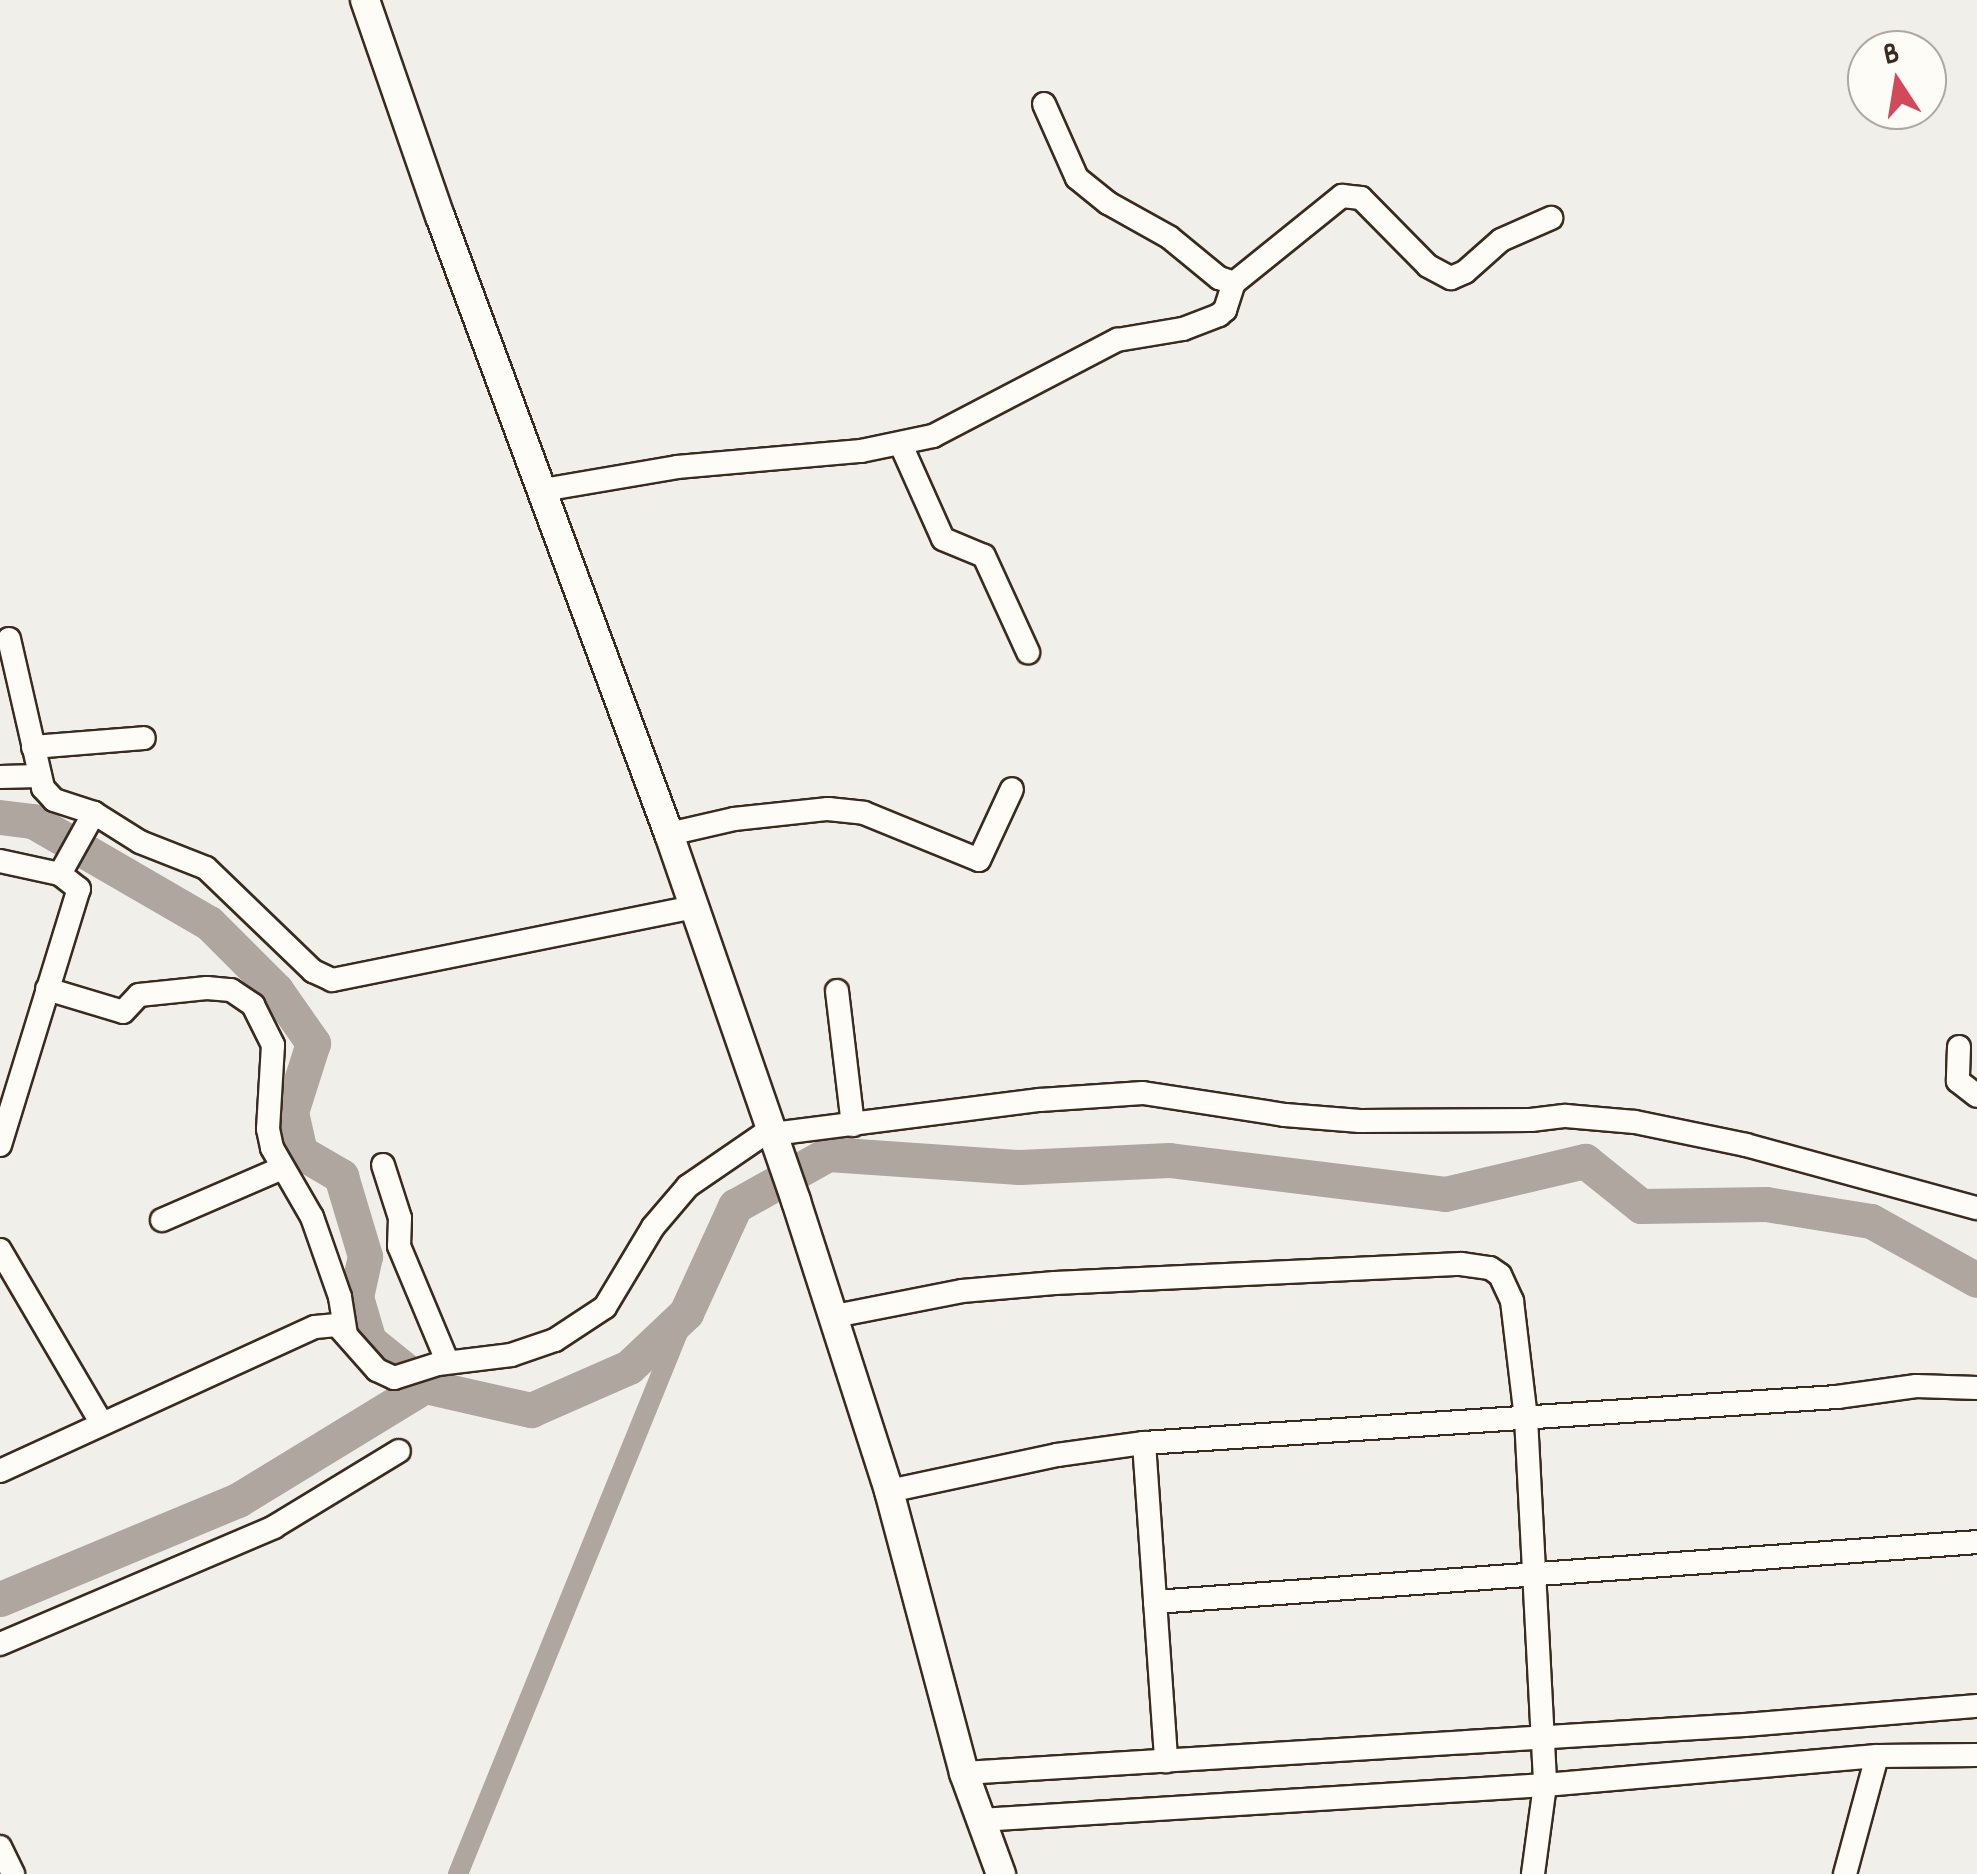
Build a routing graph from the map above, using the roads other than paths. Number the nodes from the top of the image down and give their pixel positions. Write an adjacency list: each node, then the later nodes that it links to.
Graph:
1 (365, 0): 6 (street)
2 (1044, 104): 4 (street)
3 (1551, 218): 4 (street)
4 (1234, 283): 5 (street)
5 (901, 445): 6 (street); 8 (street)
6 (543, 490): 15 (street)
7 (8, 638): 10 (street)
8 (1028, 652)
9 (144, 738): 10 (street)
10 (34, 746): 11 (street)
11 (40, 776): 12 (street); 14 (street)
12 (0, 777)
13 (1012, 789): 15 (street)
14 (91, 818): 17 (street); 18 (street)
15 (669, 834): 18 (street)
16 (0, 861): 17 (street)
17 (64, 866): 19 (street)
18 (694, 907): 24 (street)
19 (47, 989): 25 (street); 27 (street)
20 (837, 991): 23 (street)
21 (1958, 1047): 22 (street)
22 (1977, 1096)
23 (854, 1125): 24 (street); 28 (street)
24 (773, 1135): 31 (street); 33 (street)
25 (0, 1145)
26 (383, 1164): 33 (street)
27 (282, 1168): 29 (street); 32 (street)
28 (1977, 1208)
29 (162, 1220)
30 (0, 1250): 36 (street)
31 (834, 1316): 35 (street); 40 (street)
32 (346, 1332): 33 (street); 36 (street)
33 (435, 1365)
34 (1977, 1388): 35 (street)
35 (1526, 1418): 37 (street); 42 (street)
36 (100, 1422): 39 (street)
37 (1144, 1443): 40 (street); 43 (street)
38 (400, 1452): 44 (street)
39 (0, 1471)
40 (888, 1491): 50 (street)
41 (1977, 1542): 42 (street)
42 (1532, 1578): 43 (street); 46 (street)
43 (1156, 1602): 49 (street)
44 (0, 1644)
45 (1977, 1706): 46 (street)
46 (1542, 1736): 49 (street); 51 (street)
47 (1877, 1756): 48 (street); 51 (street); 57 (street)
48 (1977, 1756)
49 (1166, 1761): 50 (street)
50 (964, 1773): 52 (street)
51 (1545, 1785): 52 (street); 56 (street)
52 (980, 1820): 55 (street)
53 (0, 1847): 54 (street)
54 (13, 1874)
55 (1001, 1874)
56 (1533, 1874)
57 (1846, 1874)

